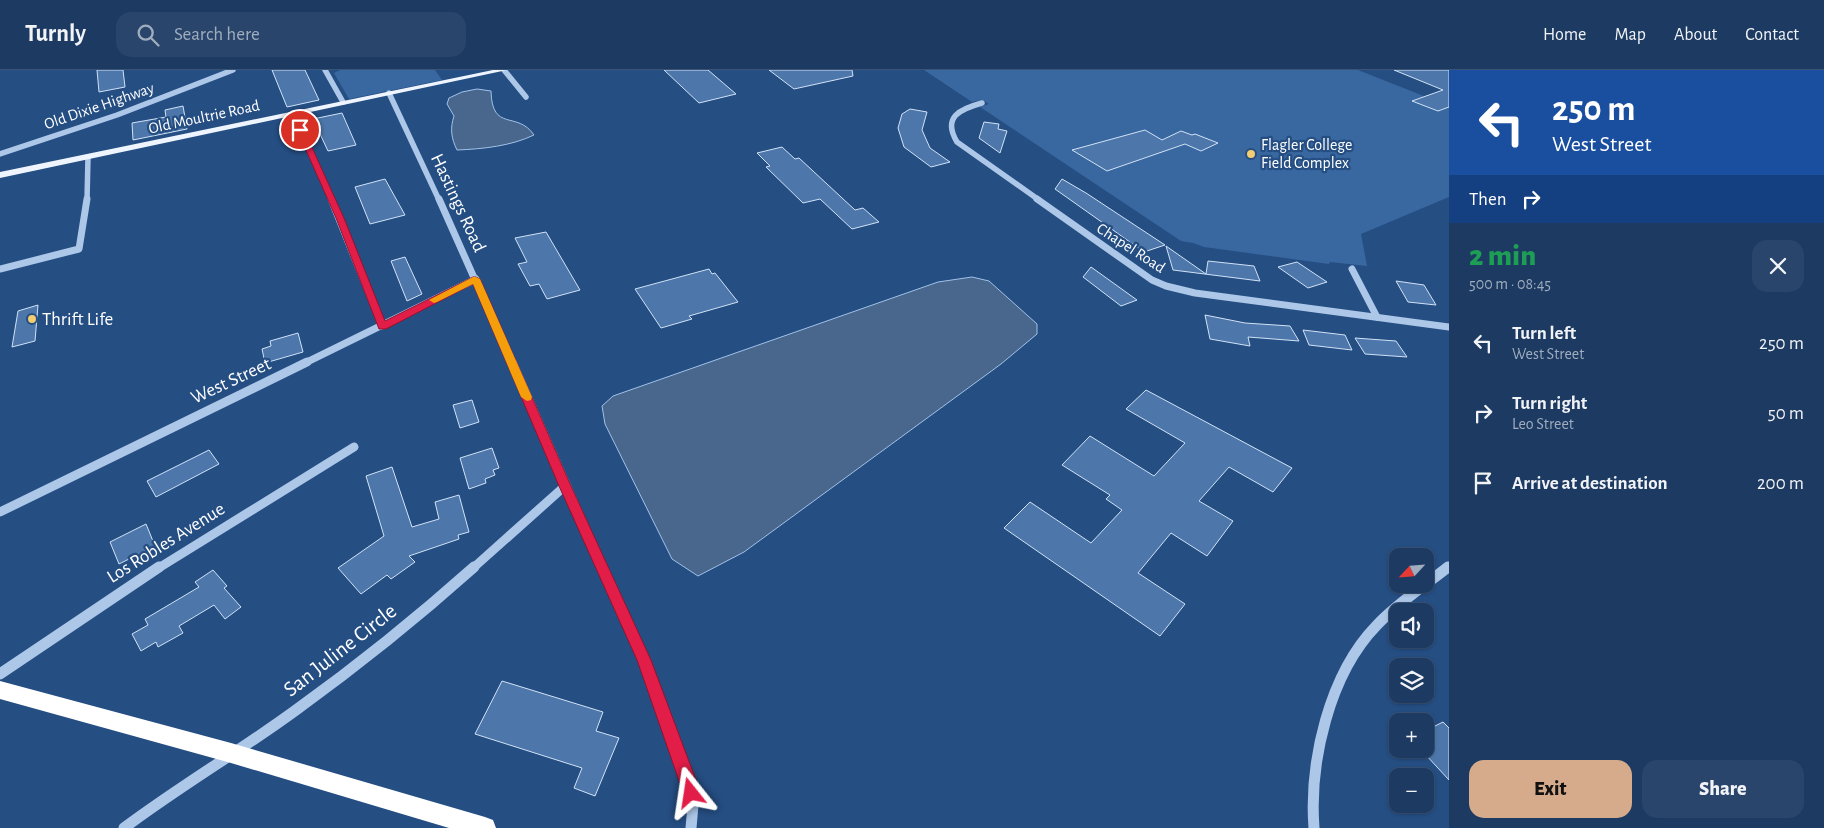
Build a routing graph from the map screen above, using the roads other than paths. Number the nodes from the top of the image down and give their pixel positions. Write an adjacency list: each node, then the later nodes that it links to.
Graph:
1 (233, 70): 9 (street, Old Dixie Highway)
2 (325, 70): 6 (street)
3 (504, 70): 4 (main road, Old Moultrie Road); 5 (street)
4 (389, 93): 6 (main road, Old Moultrie Road); 14 (street, Hastings Road)
5 (526, 97)
6 (343, 102): 8 (main road, Old Moultrie Road)
7 (982, 103): 15 (street, Chapel Road)
8 (294, 113): 10 (main road, Old Moultrie Road); 16 (street)
9 (0, 154)
10 (88, 157): 11 (main road, Old Moultrie Road); 12 (street)
11 (0, 175)
12 (0, 269)
13 (1352, 269): 15 (street)
14 (476, 279): 16 (street, West Street); 19 (street, Hastings Road)
15 (1377, 317): 17 (street, Chapel Road)
16 (382, 326): 20 (street, West Street)
17 (1449, 327)
18 (354, 447): 22 (street, Los Robles Avenue)
19 (565, 486): 24 (street, San Juline Circle); 27 (street, Hastings Road)
20 (0, 512)
21 (1449, 567): 28 (street)
22 (0, 674)
23 (0, 690): 24 (highway)
24 (231, 753): 25 (street, San Juline Circle); 26 (highway)
25 (124, 828)
26 (485, 828)
27 (691, 828)
28 (1314, 828)

